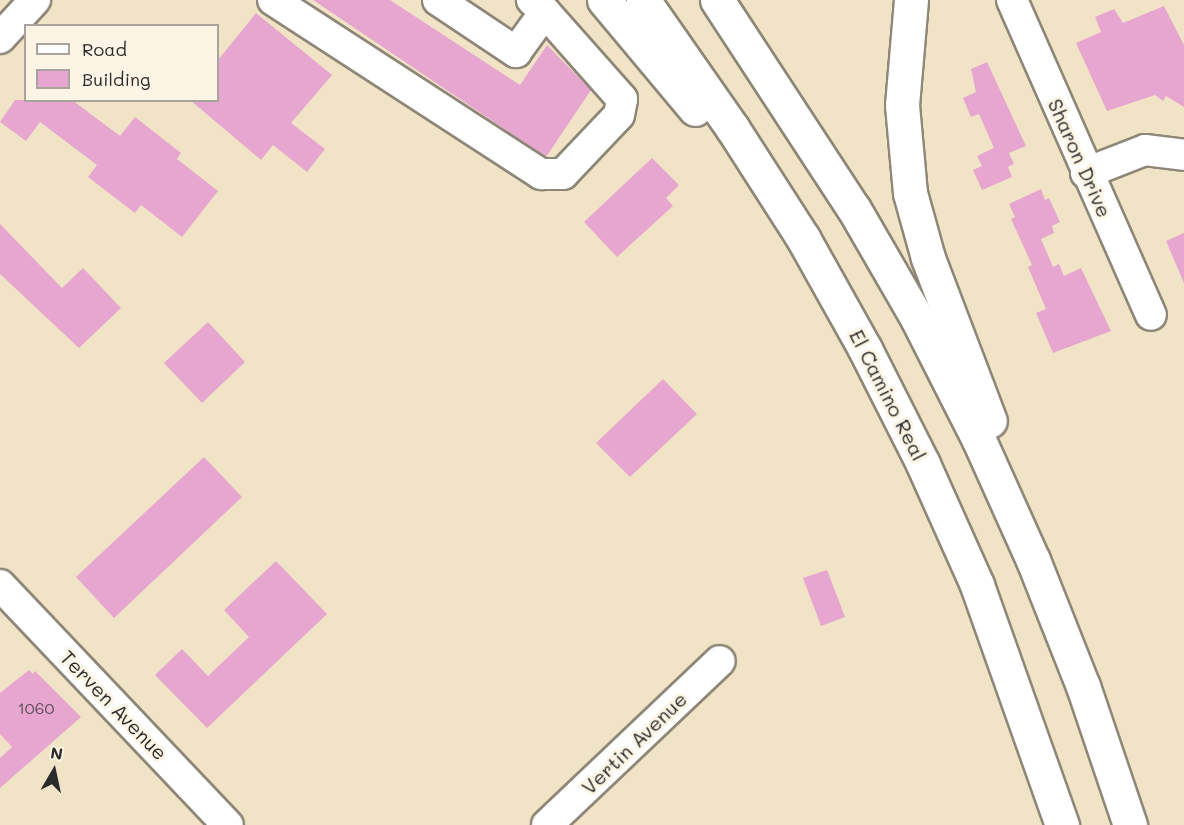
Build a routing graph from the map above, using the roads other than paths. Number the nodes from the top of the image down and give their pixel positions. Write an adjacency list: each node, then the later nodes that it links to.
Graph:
1 (35, 0): 11 (street)
2 (273, 0): 9 (street)
3 (438, 0): 10 (street)
4 (604, 0): 15 (highway)
5 (643, 0): 15 (highway, El Camino Real)
6 (717, 0): 16 (highway)
7 (911, 0): 16 (highway)
8 (1012, 0): 13 (street, Sharon Drive)
9 (538, 6): 10 (street)
10 (469, 8)
11 (0, 38)
12 (1184, 155): 13 (street)
13 (1086, 173): 14 (street, Sharon Drive)
14 (1151, 315)
15 (865, 349): 21 (highway, El Camino Real)
16 (1033, 560): 22 (highway)
17 (0, 585): 19 (street, Terven Avenue)
18 (720, 661): 20 (street, Vertin Avenue)
19 (228, 825)
20 (548, 825)
21 (1062, 825)
22 (1130, 825)

